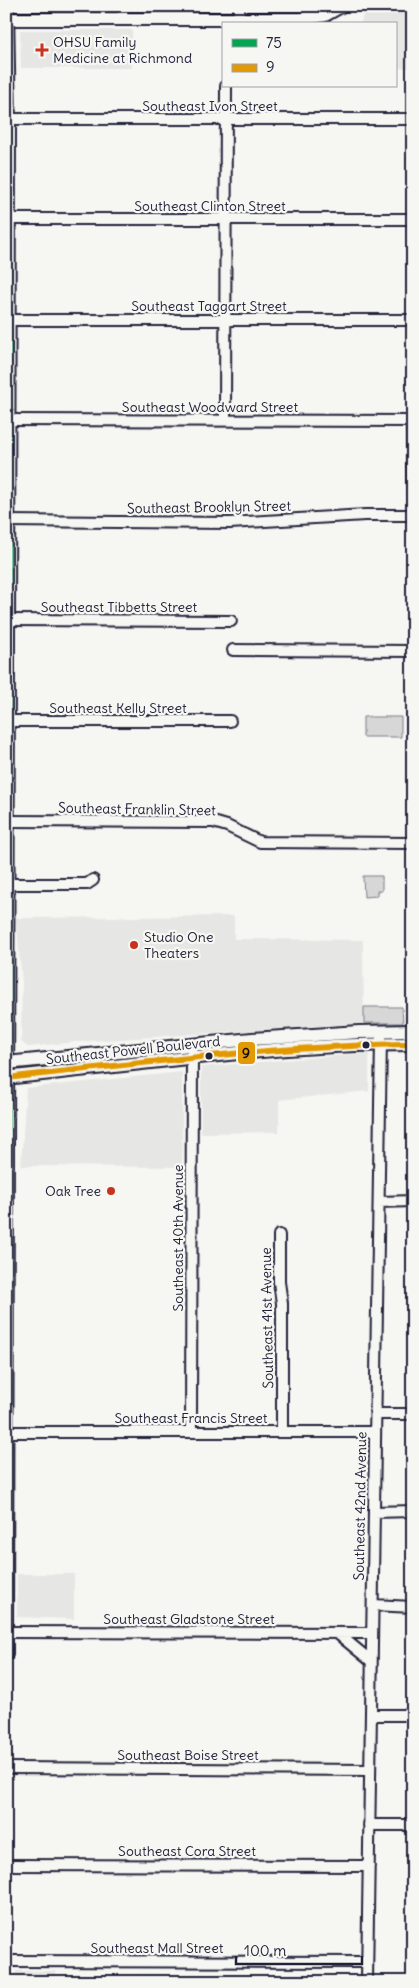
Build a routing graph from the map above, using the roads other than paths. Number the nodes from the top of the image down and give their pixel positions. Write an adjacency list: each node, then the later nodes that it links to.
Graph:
1 (7, 6): 5 (main road)
2 (342, 6): 4 (main road)
3 (123, 13): 4 (main road); 5 (main road)
4 (233, 17)
5 (7, 19): 7 (main road)
6 (226, 88): 8 (street)
7 (8, 119): 8 (street, Southeast Ivon Street); 10 (main road)
8 (225, 119): 9 (street, Southeast Ivon Street); 11 (street)
9 (413, 119)
10 (7, 219): 11 (street, Southeast Clinton Street); 13 (main road)
11 (225, 220): 12 (street, Southeast Clinton Street); 14 (street)
12 (413, 220)
13 (7, 320): 14 (street, Southeast Taggart Street); 16 (main road)
14 (225, 320): 15 (street, Southeast Taggart Street); 17 (street)
15 (413, 320)
16 (7, 420): 17 (street, Southeast Woodward Street); 21 (main road)
17 (225, 420): 18 (street, Southeast Woodward Street)
18 (412, 421): 19 (street)
19 (413, 500)
20 (413, 515): 21 (street, Southeast Brooklyn Street)
21 (7, 521): 22 (main road)
22 (7, 620): 23 (street, Southeast Tibbetts Street); 27 (main road)
23 (231, 621)
24 (233, 650): 25 (street)
25 (413, 651)
26 (230, 721): 27 (street, Southeast Kelly Street)
27 (7, 722): 28 (main road)
28 (7, 821): 29 (street, Southeast Franklin Street); 31 (main road)
29 (413, 844)
30 (93, 880): 31 (street)
31 (8, 884): 37 (main road)
32 (413, 1031): 33 (main road, Southeast Powell Boulevard)
33 (381, 1038): 34 (main road, Southeast Powell Boulevard); 35 (main road, Southeast Powell Boulevard); 36 (main road, Southeast Powell Boulevard); 39 (street, Southeast 42nd Avenue)
34 (192, 1044): 36 (street, Southeast 40th Avenue); 37 (main road, Southeast Powell Boulevard)
35 (413, 1044)
36 (192, 1058): 38 (main road, Southeast Powell Boulevard); 45 (street, Southeast 40th Avenue)
37 (7, 1063): 38 (main road)
38 (7, 1078): 42 (main road)
39 (379, 1202): 40 (street); 43 (street, Southeast 42nd Avenue)
40 (413, 1202)
41 (279, 1235): 47 (street, Southeast 41st Avenue)
42 (6, 1246): 46 (main road)
43 (376, 1414): 44 (street); 48 (street, Southeast 42nd Avenue)
44 (413, 1414)
45 (191, 1431): 46 (street, Southeast Francis Street); 47 (street, Southeast Francis Street)
46 (7, 1432): 51 (main road)
47 (282, 1432): 48 (street, Southeast Francis Street)
48 (375, 1432): 50 (street, Southeast 42nd Avenue)
49 (413, 1511): 50 (street)
50 (374, 1512): 52 (street, Southeast 42nd Avenue)
51 (7, 1530): 54 (main road)
52 (372, 1605): 53 (street); 56 (street, Southeast 42nd Avenue)
53 (413, 1608)
54 (6, 1632): 55 (street, Southeast Gladstone Street); 57 (main road)
55 (337, 1633): 56 (street, Southeast Gladstone Street); 58 (street)
56 (372, 1633): 58 (street, Southeast 42nd Avenue)
57 (6, 1654)
58 (372, 1661): 59 (street, Southeast 42nd Avenue)
59 (371, 1715): 60 (street); 62 (street, Southeast 42nd Avenue)
60 (413, 1715)
61 (6, 1768): 62 (street, Southeast Boise Street)
62 (370, 1770): 63 (street, Southeast 42nd Avenue)
63 (369, 1825): 64 (street); 66 (street, Southeast 42nd Avenue)
64 (413, 1825)
65 (6, 1865): 66 (street, Southeast Cora Street)
66 (369, 1866): 68 (street, Southeast 42nd Avenue)
67 (6, 1961): 68 (street, Southeast Mall Street)
68 (367, 1962): 69 (street, Southeast 42nd Avenue)
69 (367, 1982)

